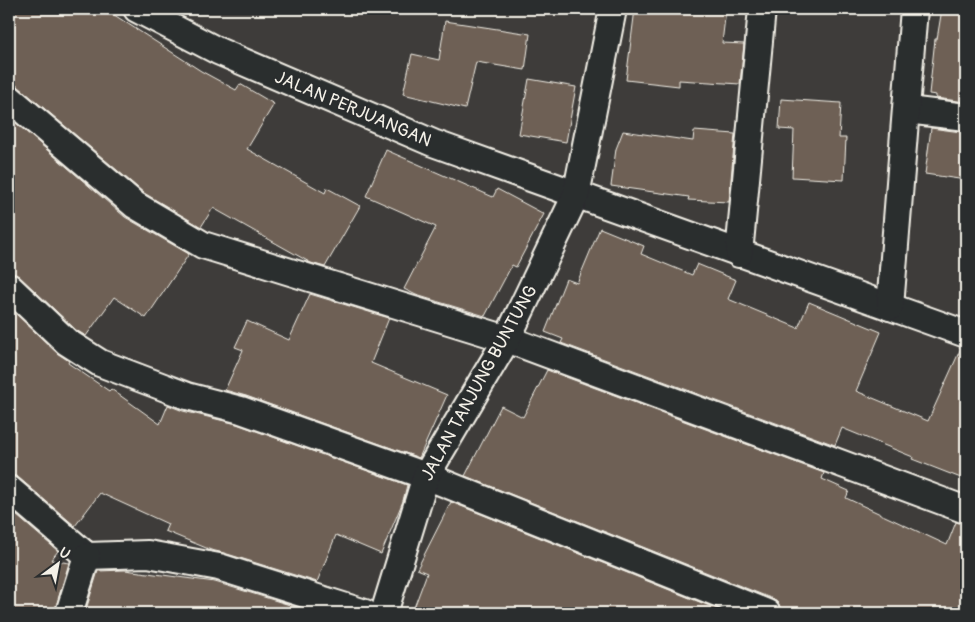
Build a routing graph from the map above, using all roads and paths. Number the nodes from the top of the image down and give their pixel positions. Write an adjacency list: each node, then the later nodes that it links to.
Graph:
1 (137, 9): 8 (street, JALAN PERJUANGAN)
2 (613, 9): 8 (street, JALAN TANJUNG BUNTUNG)
3 (762, 9): 9 (street)
4 (914, 9): 6 (street)
5 (9, 98): 13 (street)
6 (907, 110): 7 (street); 11 (street)
7 (966, 117)
8 (576, 195): 9 (street, JALAN PERJUANGAN); 13 (street, JALAN TANJUNG BUNTUNG)
9 (739, 254): 11 (street, JALAN PERJUANGAN)
10 (9, 287): 14 (street)
11 (890, 307): 12 (street, JALAN PERJUANGAN)
12 (966, 334)
13 (507, 339): 14 (street, JALAN TANJUNG BUNTUNG); 16 (street)
14 (426, 476): 20 (street, JALAN TANJUNG BUNTUNG); 21 (street)
15 (9, 490): 17 (street)
16 (966, 510)
17 (88, 556): 18 (street); 19 (street)
18 (69, 613)
19 (365, 613)
20 (384, 613)
21 (767, 613)

